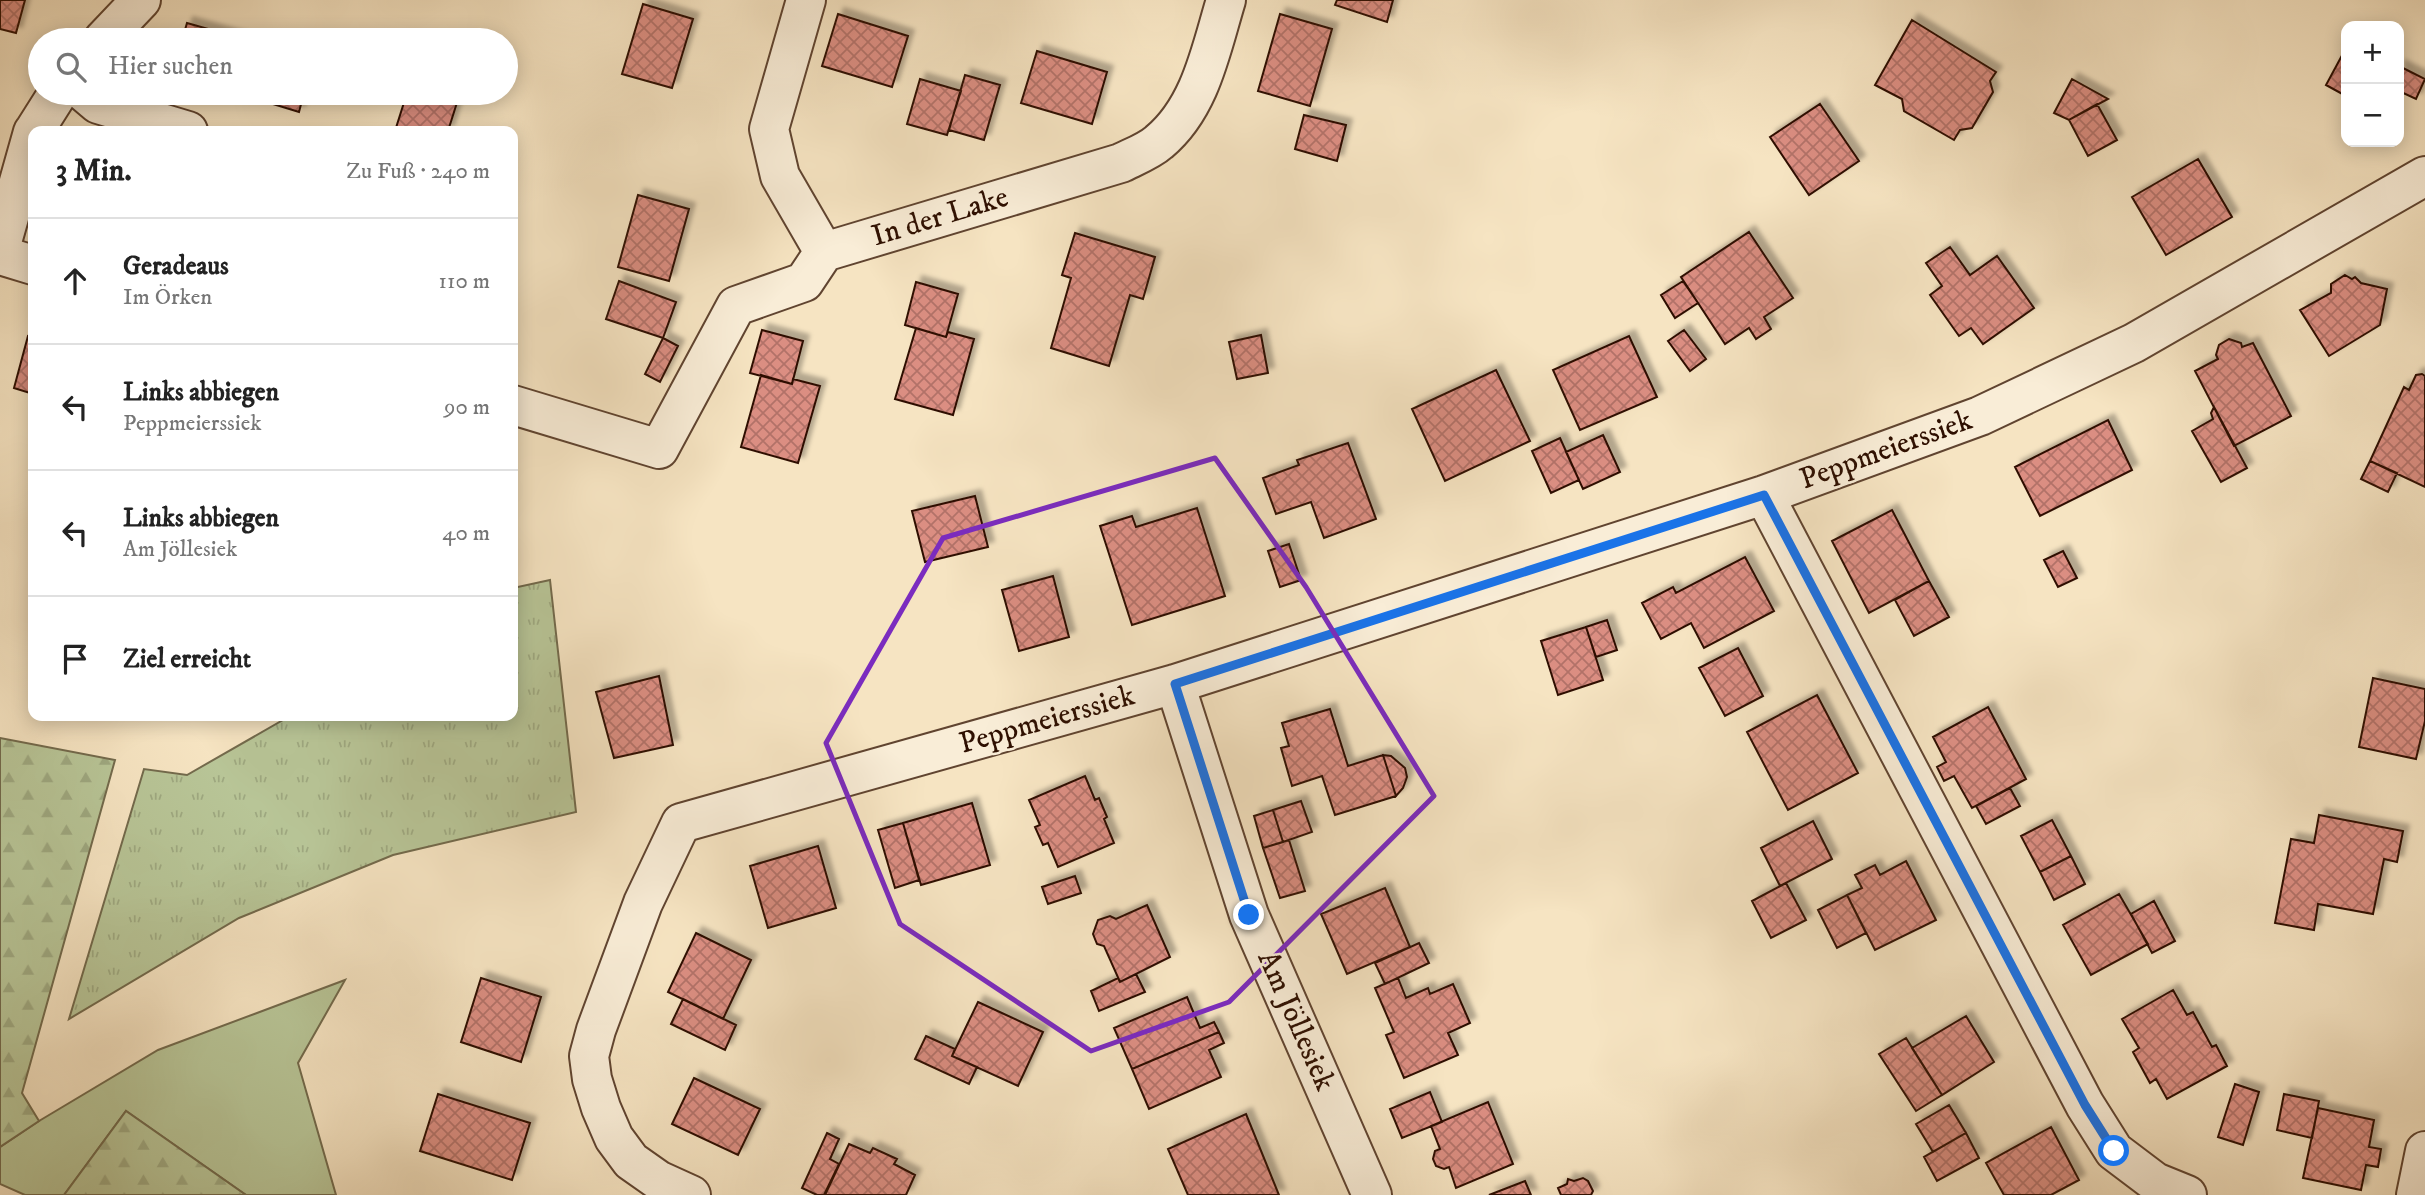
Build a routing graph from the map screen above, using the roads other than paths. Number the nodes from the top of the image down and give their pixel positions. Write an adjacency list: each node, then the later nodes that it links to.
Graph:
1 (141, 0): 4 (street)
2 (806, 0): 12 (street)
3 (1226, 0): 12 (street, In der Lake)
4 (114, 28)
5 (51, 105): 7 (street)
6 (101, 105): 8 (street)
7 (38, 126)
8 (171, 126)
9 (28, 153): 11 (street)
10 (2425, 176): 16 (street, Peppmeierssiek)
11 (0, 249)
12 (824, 252): 15 (street)
13 (0, 256): 14 (street)
14 (28, 264)
15 (518, 407)
16 (1764, 495): 17 (street, Peppmeierssiek); 21 (street)
17 (1175, 684): 19 (street, Peppmeierssiek); 20 (street, Am Jöllesiek)
18 (2425, 1151): 22 (street)
19 (691, 1195)
20 (1372, 1195)
21 (2187, 1195)
22 (2416, 1195)

